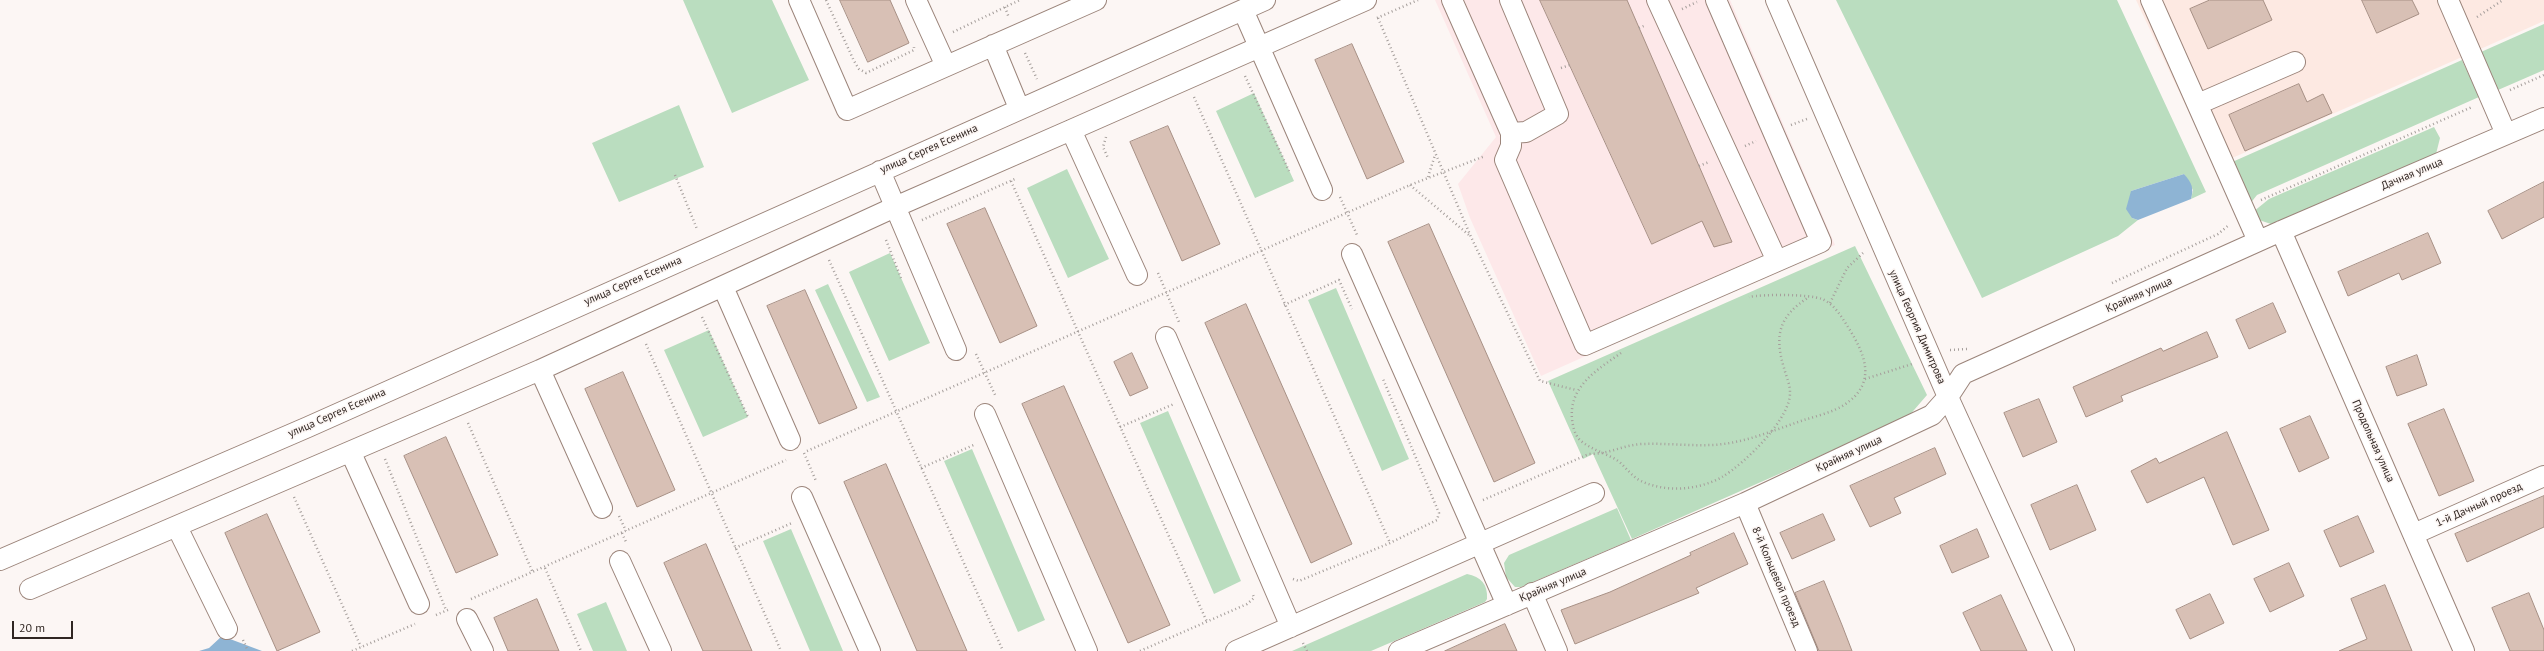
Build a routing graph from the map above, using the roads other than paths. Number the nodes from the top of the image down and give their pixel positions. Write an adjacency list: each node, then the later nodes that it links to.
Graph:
1 (799, 0): 18 (street)
2 (916, 0): 18 (street)
3 (1096, 0): 13 (street)
4 (1265, 0): 14 (street, улица Сергея Есенина)
5 (1366, 0): 16 (street)
6 (1452, 0): 24 (street)
7 (1510, 0): 24 (street)
8 (1657, 0): 31 (street)
9 (1716, 0): 31 (street)
10 (1776, 0): 37 (street, улица Георгия Димитрова)
11 (2151, 0): 19 (street)
12 (2448, 0): 23 (street)
13 (1073, 5): 15 (street)
14 (1243, 10): 16 (street); 20 (street, улица Сергея Есенина)
15 (993, 45): 18 (street); 20 (street)
16 (1260, 47): 22 (street); 26 (street)
17 (2295, 62): 19 (street)
18 (946, 66)
19 (2198, 104): 29 (street)
20 (1019, 108): 25 (street, улица Сергея Есенина)
21 (2544, 118): 23 (street, Дачная улица)
22 (1071, 130): 27 (street); 32 (street)
23 (2506, 134): 28 (street, Дачная улица)
24 (1511, 140): 31 (street)
25 (880, 171): 27 (street); 49 (street, улица Сергея Есенина)
26 (1330, 190)
27 (895, 207): 33 (street); 35 (street)
28 (2281, 231): 29 (street, Крайняя улица); 47 (street, Продольная улица)
29 (2258, 241): 37 (street, Крайняя улица)
30 (1356, 248): 48 (street)
31 (1777, 261)
32 (1137, 275)
33 (727, 296): 36 (street); 39 (street)
34 (1174, 333): 56 (street)
35 (956, 350)
36 (540, 370): 40 (street); 45 (street)
37 (1948, 397): 44 (street, Крайняя улица); 66 (street, улица Георгия Димитрова)
38 (985, 414): 61 (street)
39 (792, 452)
40 (351, 453): 46 (street); 55 (street)
41 (2544, 476): 47 (street, 1-й Дачный проезд)
42 (1594, 493): 48 (street)
43 (802, 497): 60 (street)
44 (1745, 503): 52 (street, Крайняя улица); 65 (street, 8-й Кольцевой проезд)
45 (609, 509)
46 (177, 527): 51 (street); 57 (street)
47 (2414, 534): 67 (street, Продольная улица)
48 (1480, 544): 53 (street); 56 (street)
49 (0, 560)
50 (620, 561): 59 (street)
51 (30, 589)
52 (1532, 593): 53 (street, Крайняя улица); 64 (street)
53 (1507, 605): 63 (street, Крайняя улица)
54 (463, 609): 58 (street)
55 (423, 614)
56 (1291, 627): 62 (street)
57 (227, 629)
58 (482, 651)
59 (661, 651)
60 (870, 651)
61 (1087, 651)
62 (1236, 651)
63 (1399, 651)
64 (1557, 651)
65 (1807, 651)
66 (2064, 651)
67 (2464, 651)

